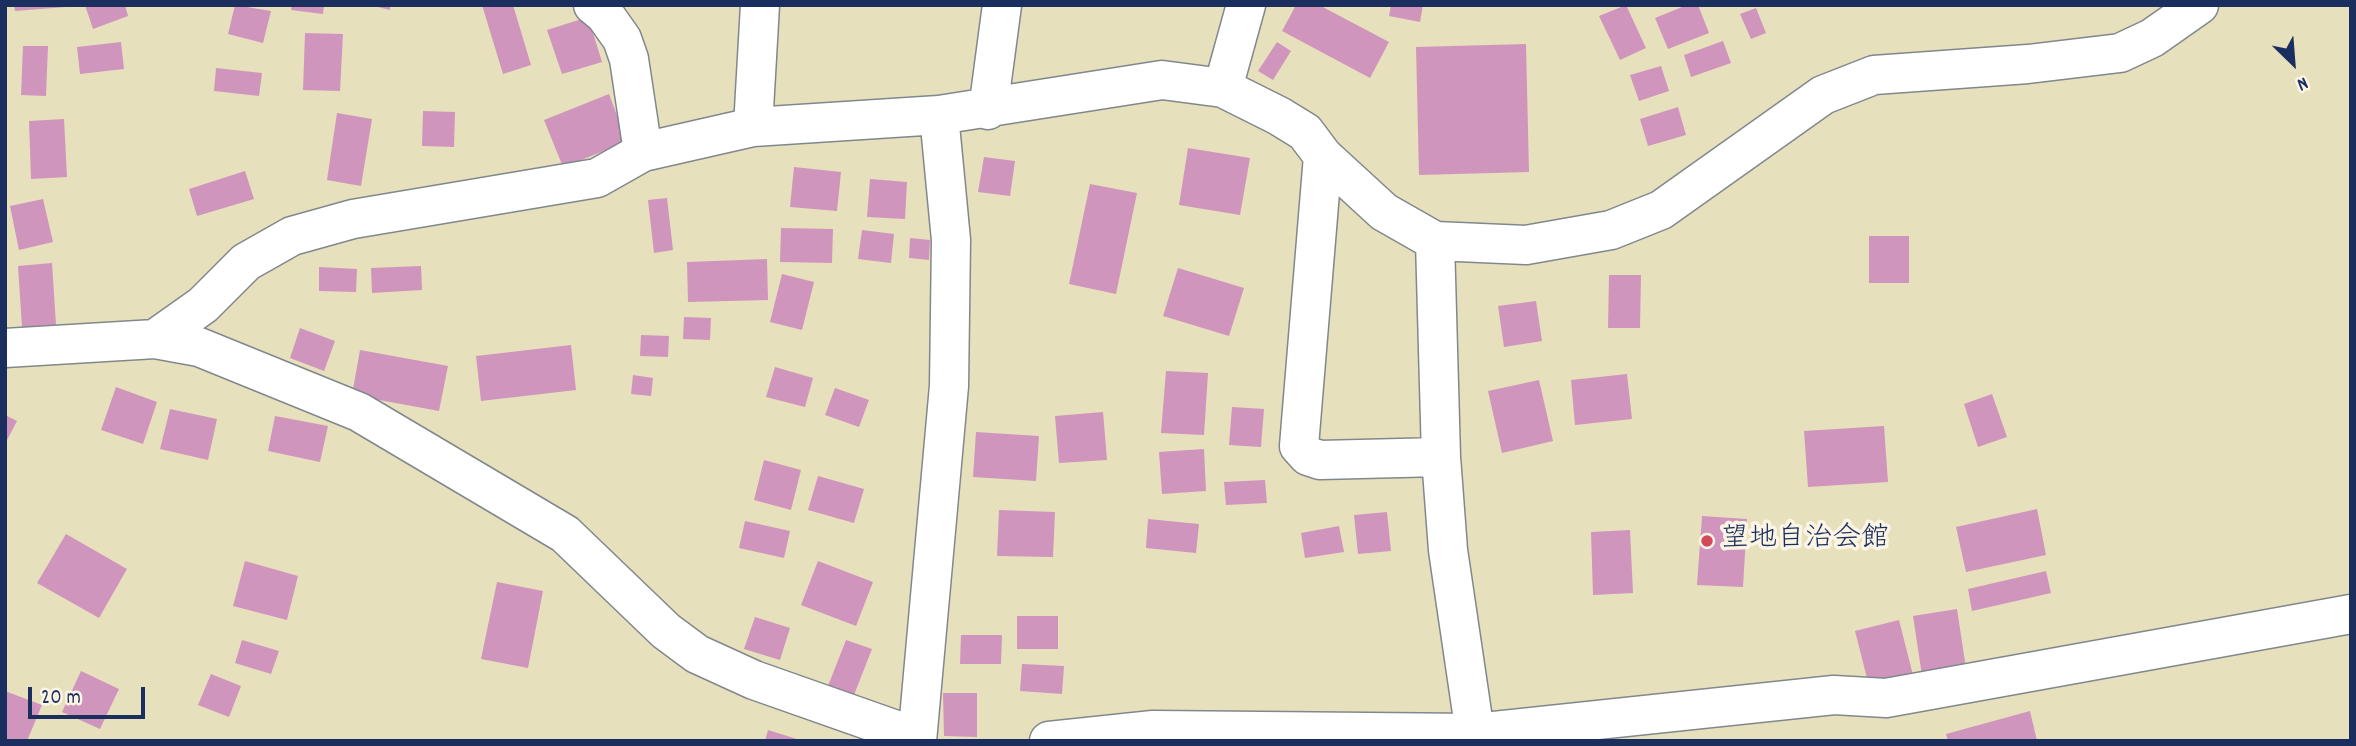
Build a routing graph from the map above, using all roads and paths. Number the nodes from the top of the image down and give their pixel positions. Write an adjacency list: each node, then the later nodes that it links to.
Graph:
1 (593, 5): 10 (street)
2 (760, 5): 9 (street)
3 (1002, 5): 7 (street)
4 (1246, 5): 6 (street)
5 (2199, 5): 12 (street)
6 (1223, 88): 7 (street); 11 (street)
7 (988, 110): 8 (street)
8 (939, 116): 9 (street); 18 (street)
9 (753, 127): 10 (street)
10 (643, 152): 13 (street)
11 (1323, 156): 12 (street); 15 (street)
12 (1435, 240): 15 (street)
13 (155, 339): 14 (street); 18 (street)
14 (5, 348)
15 (1441, 457): 17 (street)
16 (2351, 614): 17 (street)
17 (1483, 735): 19 (street)
18 (916, 739)
19 (1049, 741)

